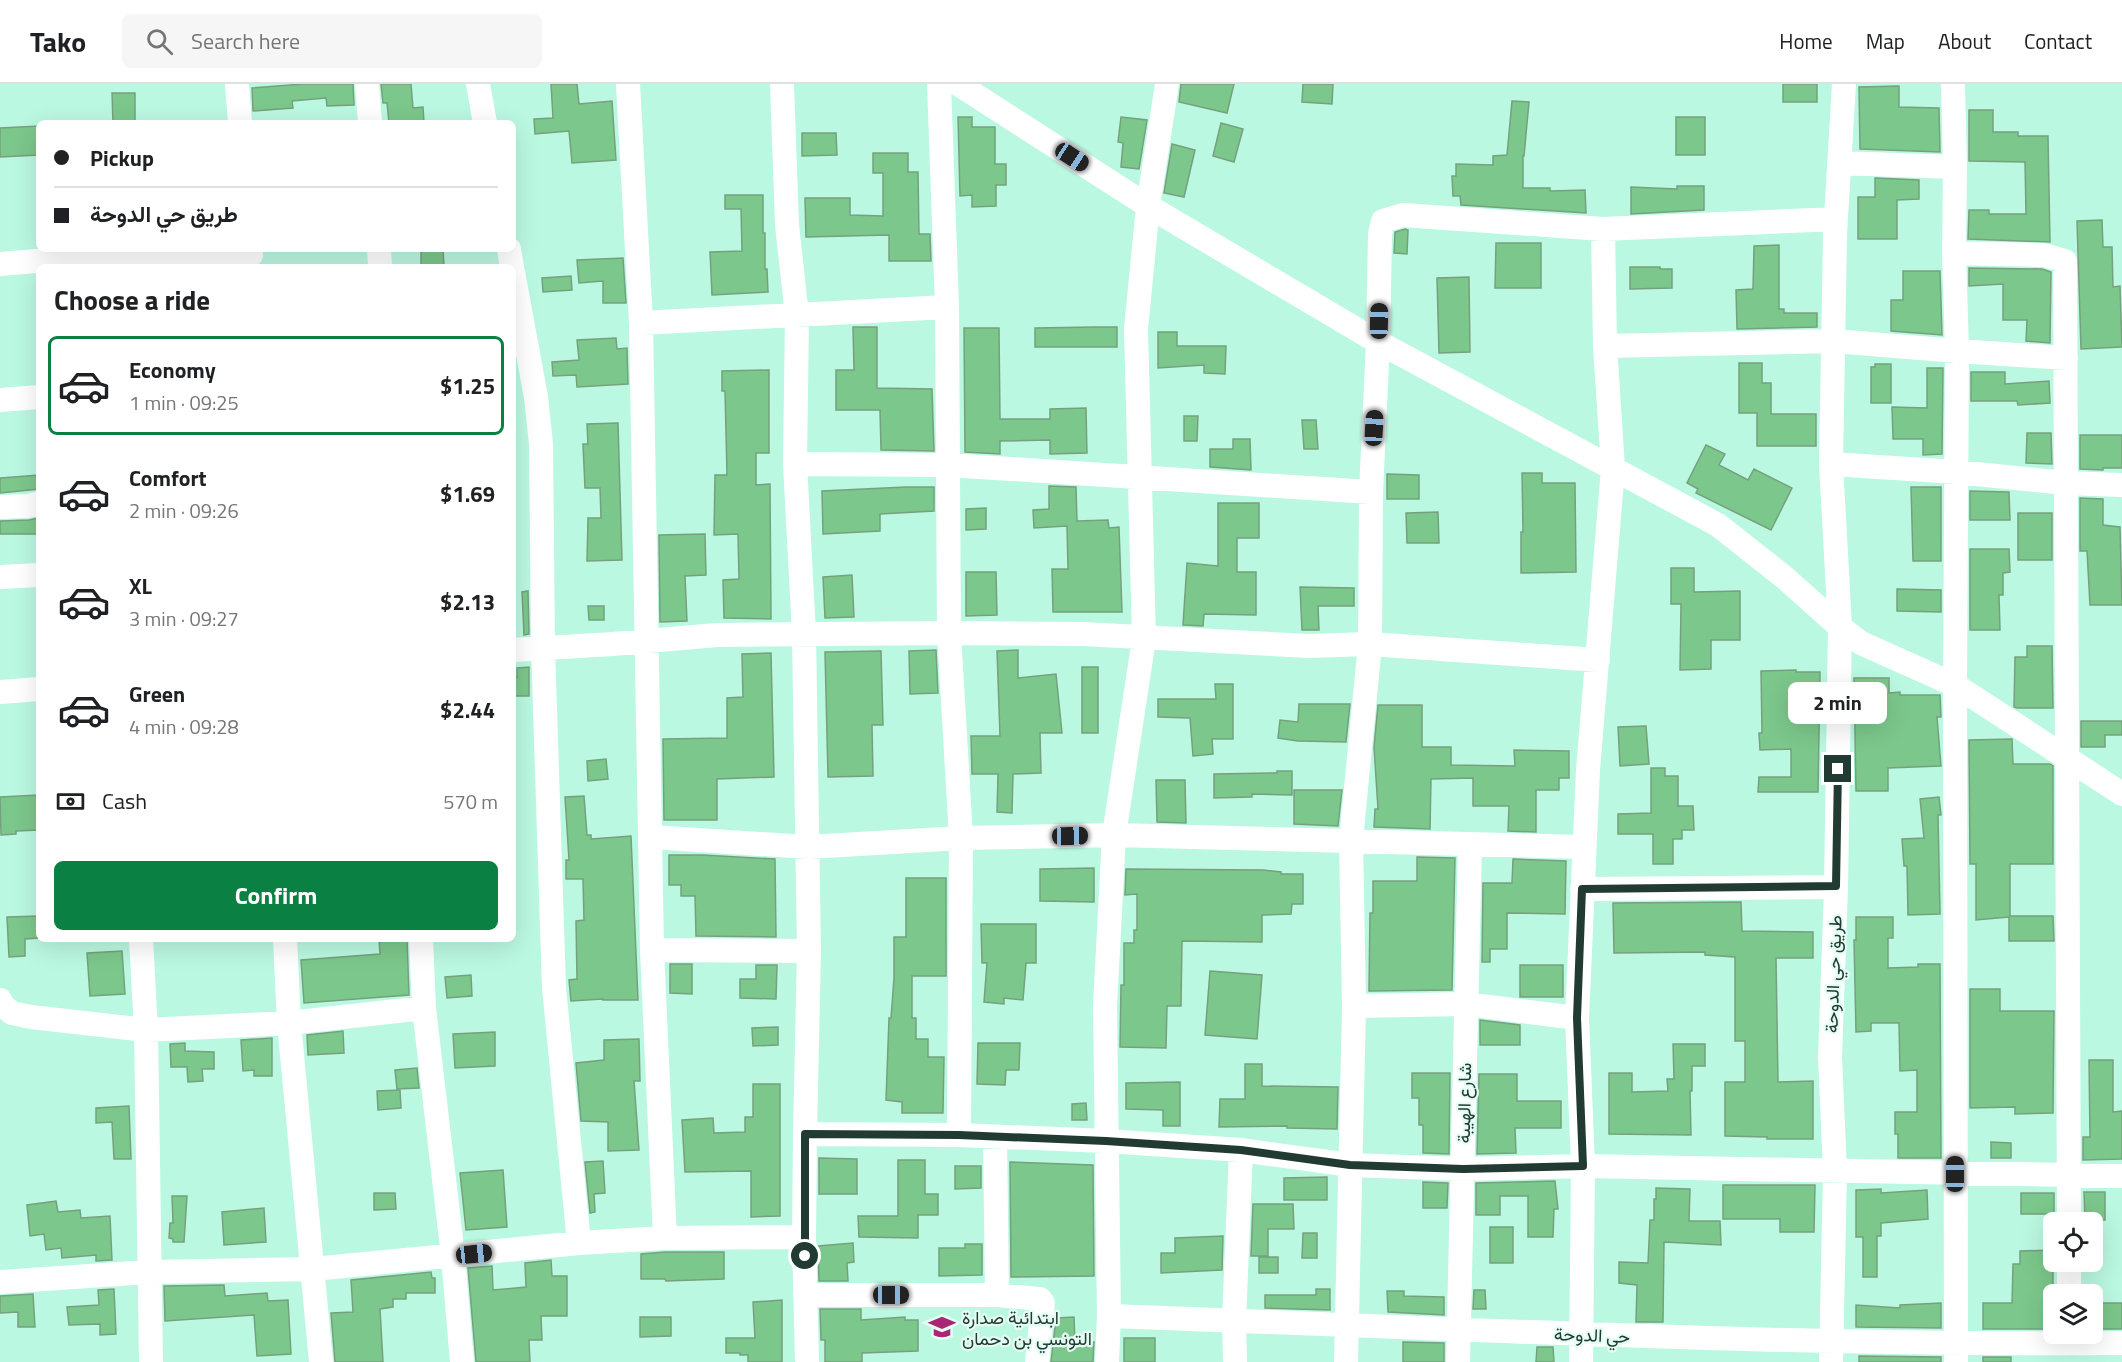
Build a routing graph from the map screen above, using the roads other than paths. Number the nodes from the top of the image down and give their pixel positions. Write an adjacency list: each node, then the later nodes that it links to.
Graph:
1 (237, 84): 11 (street)
2 (367, 84): 12 (street)
3 (478, 84): 13 (street)
4 (628, 84): 26 (street)
5 (782, 84): 25 (street)
6 (939, 84): 24 (street)
7 (958, 84): 16 (street)
8 (1167, 84): 16 (street)
9 (1844, 84): 14 (street, طريق حي الدوحة)
10 (1953, 84): 15 (street)
11 (240, 120)
12 (370, 120)
13 (484, 120)
14 (1839, 163): 15 (street); 17 (street, طريق حي الدوحة)
15 (1955, 167): 19 (street)
16 (1148, 206): 28 (street); 39 (street)
17 (1836, 219): 18 (street); 27 (street, طريق حي الدوحة)
18 (1603, 229): 28 (street); 29 (street)
19 (1954, 253): 30 (street); 31 (street)
20 (251, 257): 21 (street)
21 (71, 262): 22 (street)
22 (0, 264)
23 (516, 288): 53 (street)
24 (947, 307): 25 (street); 36 (street)
25 (797, 316): 26 (street); 34 (street)
26 (641, 323): 51 (street)
27 (1834, 341): 29 (street); 30 (street); 35 (street, طريق حي الدوحة)
28 (1378, 342): 37 (street); 42 (street)
29 (1605, 346): 37 (street)
30 (1957, 351): 31 (street); 38 (street)
31 (2066, 358): 40 (street)
32 (36, 397): 33 (street)
33 (0, 400)
34 (795, 464): 36 (street); 49 (street)
35 (1831, 464): 38 (street); 47 (street, طريق حي الدوحة)
36 (948, 465): 39 (street); 48 (street)
37 (1613, 468): 47 (street); 55 (street)
38 (1957, 472): 40 (street); 56 (street)
39 (1140, 477): 42 (street); 50 (street)
40 (2066, 483): 41 (street); 59 (street)
41 (2122, 485)
42 (1371, 492): 52 (street)
43 (36, 504): 44 (street)
44 (0, 507)
45 (36, 575): 46 (street)
46 (0, 577)
47 (1840, 627): 56 (street); 68 (street, طريق حي الدوحة)
48 (949, 633): 49 (street); 50 (street); 63 (street)
49 (804, 634): 51 (street); 66 (street)
50 (1144, 639): 52 (street); 61 (street)
51 (646, 641): 53 (street); 62 (street)
52 (1370, 644): 55 (street); 64 (street)
53 (543, 647): 54 (street); 97 (street)
54 (516, 650)
55 (1598, 660): 67 (street)
56 (1954, 685): 59 (street); 91 (street)
57 (36, 688): 58 (street)
58 (0, 692)
59 (2068, 759): 60 (street); 92 (street)
60 (2122, 794)
61 (1114, 835): 63 (street); 64 (street); 85 (street)
62 (651, 837): 66 (street); 73 (street)
63 (961, 838): 66 (street); 83 (street)
64 (1351, 840): 65 (street); 77 (street)
65 (1470, 844): 67 (street); 76 (street, شارع الهيبة)
66 (808, 847): 74 (street)
67 (1584, 848): 69 (street)
68 (1836, 886): 69 (street); 90 (street, طريق حي الدوحة)
69 (1582, 889): 79 (street)
70 (141, 942): 81 (street)
71 (285, 942): 80 (street)
72 (421, 942): 78 (street)
73 (652, 950): 74 (street); 96 (street)
74 (809, 951): 82 (street)
75 (0, 1000): 81 (street)
76 (1465, 1004): 77 (street); 79 (street); 89 (street, شارع الهيبة)
77 (1354, 1006): 87 (street)
78 (424, 1008): 80 (street); 98 (street)
79 (1577, 1018): 88 (street)
80 (290, 1023): 81 (street); 99 (street)
81 (146, 1030): 100 (street)
82 (805, 1134): 83 (street); 95 (street)
83 (959, 1135): 84 (street)
84 (995, 1138): 85 (street); 103 (street)
85 (1106, 1141): 86 (street); 104 (street)
86 (1241, 1150): 87 (street); 105 (street)
87 (1350, 1165): 89 (street); 106 (street)
88 (1583, 1166): 89 (street); 90 (street); 108 (street)
89 (1463, 1169): 107 (street, شارع الهيبة)
90 (1835, 1171): 91 (street); 111 (street, طريق حي الدوحة)
91 (1955, 1174): 92 (street); 112 (street)
92 (2068, 1175): 93 (street); 94 (street)
93 (2122, 1176)
94 (2069, 1212)
95 (804, 1237): 96 (street); 102 (street)
96 (664, 1238): 97 (street)
97 (579, 1243): 98 (street)
98 (453, 1256): 99 (street); 115 (street)
99 (313, 1269): 100 (street); 114 (street)
100 (148, 1272): 101 (street); 113 (street)
101 (0, 1282)
102 (805, 1295): 103 (street); 116 (street)
103 (997, 1295): 117 (street)
104 (1109, 1316): 105 (street, حي الدوحة); 118 (street)
105 (1234, 1321): 106 (street, حي الدوحة); 119 (street)
106 (1347, 1325): 107 (street, حي الدوحة); 120 (street)
107 (1458, 1328): 108 (street, حي الدوحة); 121 (street, شارع الهيبة)
108 (1580, 1335): 111 (street, حي الدوحة); 122 (street)
109 (2122, 1343): 110 (street, حي الدوحة)
110 (2070, 1346): 112 (street, حي الدوحة)
111 (1831, 1352): 112 (street, حي الدوحة)
112 (1956, 1352)
113 (151, 1362)
114 (321, 1362)
115 (462, 1362)
116 (807, 1362)
117 (1037, 1362)
118 (1107, 1362)
119 (1234, 1362)
120 (1346, 1362)
121 (1458, 1362)
122 (1581, 1362)

